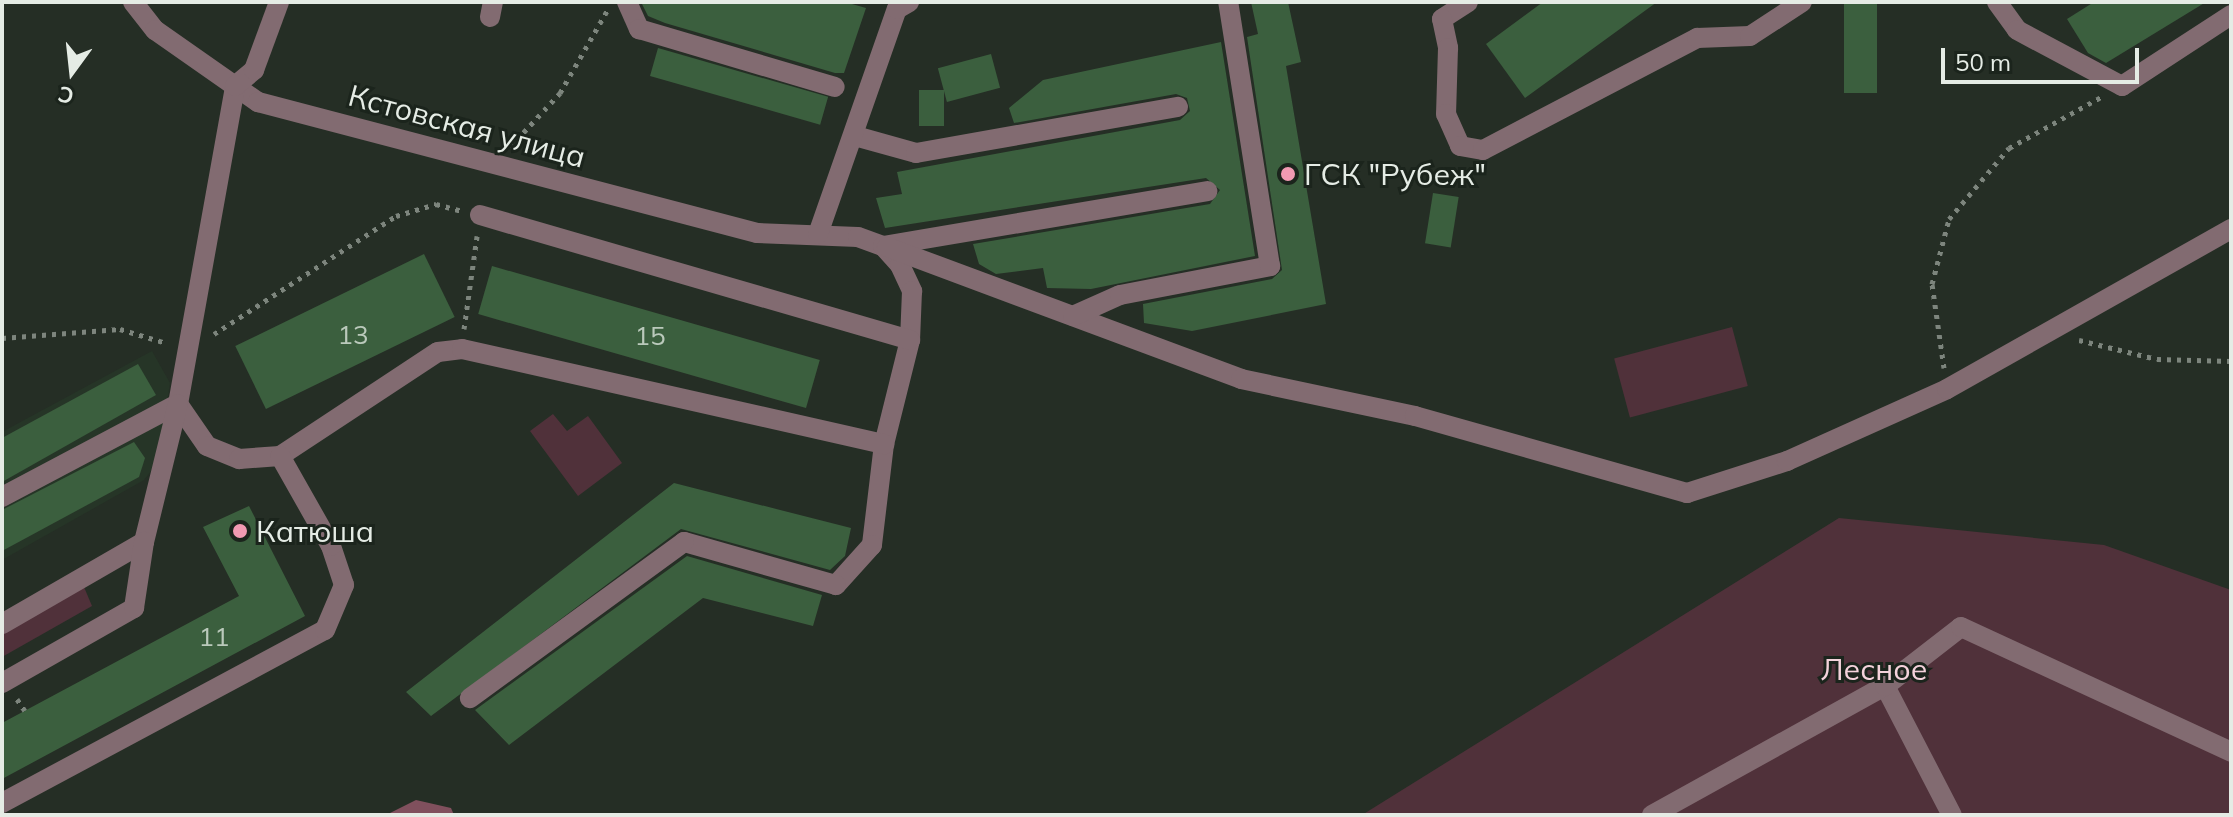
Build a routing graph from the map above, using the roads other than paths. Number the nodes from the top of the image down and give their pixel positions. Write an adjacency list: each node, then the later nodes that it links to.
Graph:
1 (133, 2): 10 (street, Кстовская улица)
2 (279, 2): 10 (street)
3 (627, 2): 11 (street)
4 (909, 2): 13 (street)
5 (1228, 2): 19 (street)
6 (1468, 2): 7 (street)
7 (1802, 2)
8 (1997, 2): 9 (street)
9 (2231, 15)
10 (235, 86): 17 (street, Кстовская улица); 21 (street)
11 (835, 87)
12 (1178, 107): 13 (street)
13 (855, 136): 17 (street)
14 (1207, 191): 18 (street)
15 (480, 215): 20 (street)
16 (2231, 229): 19 (street)
17 (818, 234): 18 (street, Кстовская улица)
18 (883, 246): 19 (street); 20 (street)
19 (1073, 316)
20 (910, 340): 22 (street)
21 (178, 404): 23 (street); 24 (street); 25 (street)
22 (884, 444): 23 (street); 29 (street)
23 (280, 456): 31 (street)
24 (2, 497)
25 (144, 542): 26 (street); 27 (street)
26 (2, 624)
27 (2, 683)
28 (1885, 686): 30 (street); 32 (street); 33 (street)
29 (470, 698)
30 (2231, 752)
31 (2, 803)
32 (1652, 815)
33 (1952, 815)

